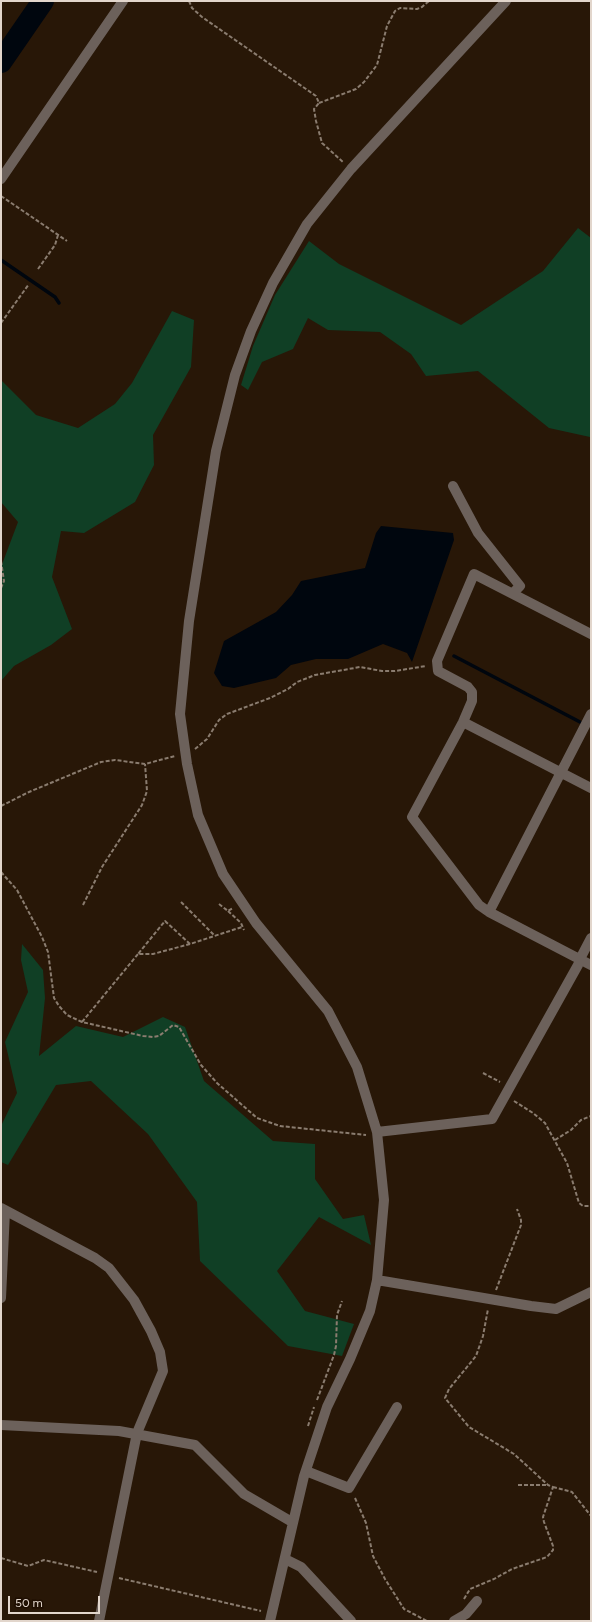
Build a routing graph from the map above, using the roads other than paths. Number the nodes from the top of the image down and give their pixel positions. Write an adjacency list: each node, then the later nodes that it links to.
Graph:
1 (123, 1): 3 (street)
2 (506, 1): 15 (street)
3 (1, 179)
4 (453, 486): 5 (street)
5 (513, 593): 6 (street); 8 (street)
6 (591, 634)
7 (591, 714): 9 (street)
8 (463, 722): 9 (street); 11 (street)
9 (561, 773): 10 (street); 11 (street)
10 (591, 788)
11 (489, 912): 13 (street)
12 (591, 938): 13 (street)
13 (580, 959): 14 (street); 15 (street)
14 (591, 965)
15 (377, 1133): 17 (street)
16 (3, 1209): 19 (street); 22 (street)
17 (378, 1280): 18 (street); 23 (street)
18 (591, 1291)
19 (1, 1298)
20 (397, 1407): 23 (street)
21 (1, 1426): 22 (street)
22 (137, 1433): 24 (street); 29 (street)
23 (306, 1471): 24 (street)
24 (292, 1522): 25 (street)
25 (285, 1559): 28 (street); 30 (street)
26 (477, 1601): 27 (street)
27 (467, 1612): 31 (street); 32 (street)
28 (271, 1617)
29 (99, 1621)
30 (351, 1621)
31 (454, 1621)
32 (474, 1621)

